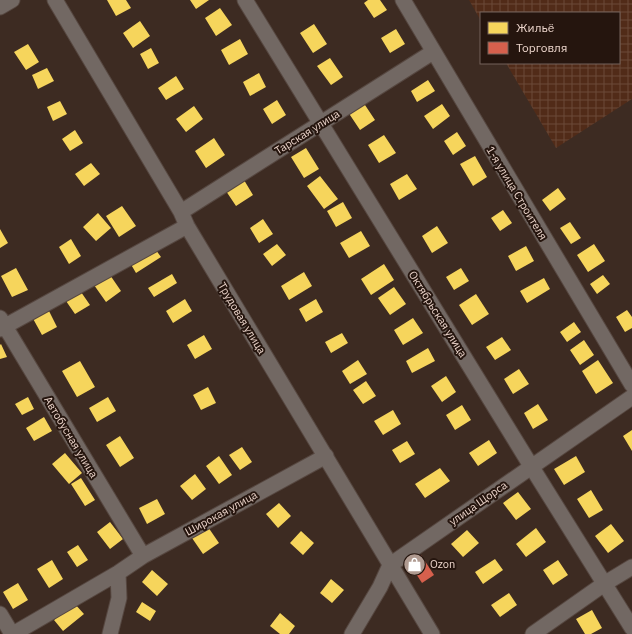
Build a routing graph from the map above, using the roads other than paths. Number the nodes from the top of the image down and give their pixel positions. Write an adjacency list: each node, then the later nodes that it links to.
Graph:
1 (12, 0): 5 (street)
2 (55, 0): 8 (street, Трудовая улица)
3 (245, 0): 7 (street, Октябрьская улица)
4 (403, 0): 6 (street, 1-я улица Строителя)
5 (0, 7)
6 (433, 52): 7 (street, Тарская улица); 10 (street, 1-я улица Строителя)
7 (321, 124): 8 (street, Тарская улица); 13 (street, Октябрьская улица)
8 (184, 219): 9 (street, Тарская улица); 12 (street, Трудовая улица)
9 (1, 325): 14 (street, Автобусная улица)
10 (632, 386)
11 (632, 397): 13 (street, улица Щорса)
12 (326, 456): 14 (street, Широкая улица); 15 (street, Трудовая улица)
13 (531, 466): 15 (street, улица Щорса); 18 (street, Октябрьская улица)
14 (143, 556): 17 (street, Широкая улица)
15 (390, 565): 23 (street); 24 (street, Трудовая улица)
16 (632, 567): 18 (street)
17 (118, 573): 21 (street, Широкая улица); 22 (street)
18 (604, 584): 20 (street, Октябрьская улица); 25 (street)
19 (0, 614): 21 (street)
20 (632, 628)
21 (12, 634)
22 (110, 634)
23 (352, 634)
24 (432, 634)
25 (533, 634)

